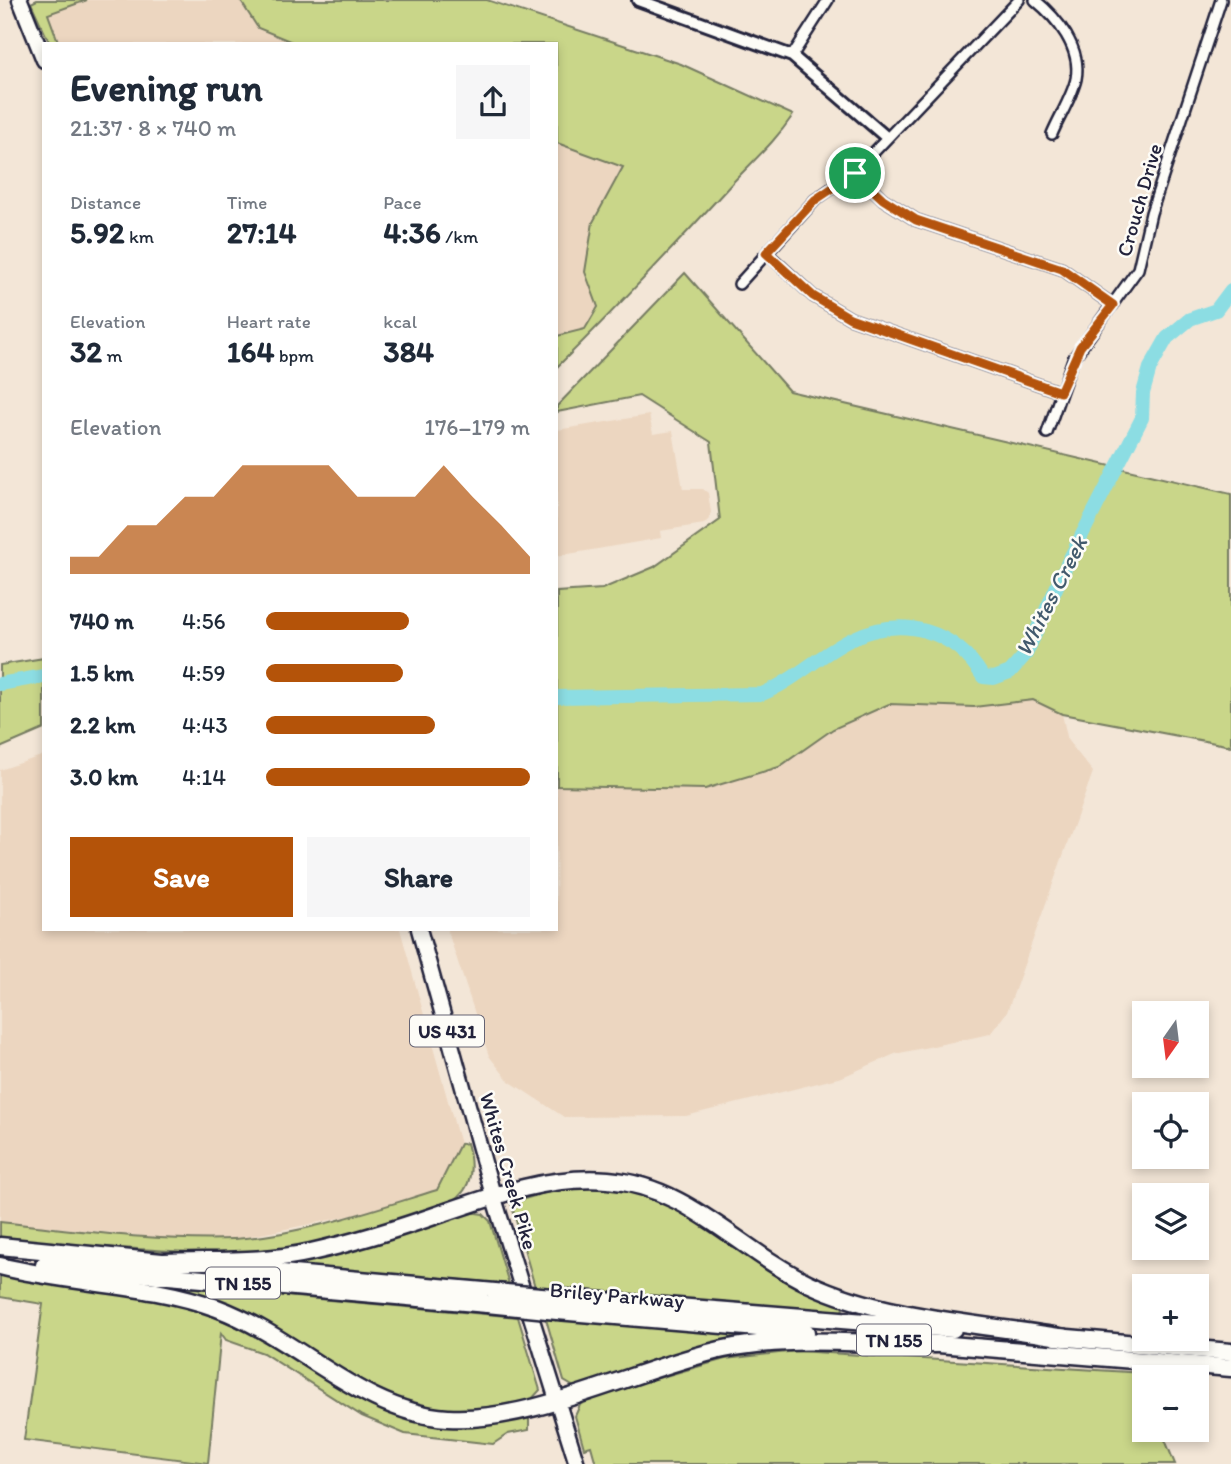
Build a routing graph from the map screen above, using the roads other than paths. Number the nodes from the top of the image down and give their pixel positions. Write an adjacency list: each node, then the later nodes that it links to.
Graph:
1 (20, 0): 7 (main road)
2 (638, 0): 8 (street)
3 (828, 0): 8 (street)
4 (1019, 0): 10 (street)
5 (1035, 0): 9 (street)
6 (1221, 0): 14 (street, Crouch Drive)
7 (42, 55)
8 (792, 56): 10 (street)
9 (1052, 134)
10 (886, 137): 11 (street)
11 (855, 173): 12 (street); 14 (street)
12 (766, 253): 13 (street); 15 (street)
13 (739, 284)
14 (1113, 305): 15 (street, Crouch Drive)
15 (1060, 392): 16 (street, Crouch Drive)
16 (1047, 433)
17 (420, 931): 18 (main road, Whites Creek Pike / US 431)
18 (493, 1195): 20 (highway); 24 (highway); 28 (main road, Whites Creek Pike / US 431)
19 (0, 1246): 20 (highway, Briley Parkway / TN 155)
20 (164, 1262): 22 (highway, Briley Parkway / TN 155)
21 (0, 1264): 22 (highway, Briley Parkway / TN 155); 28 (highway)
22 (491, 1298): 23 (highway, Briley Parkway / TN 155, bridge)
23 (555, 1304): 24 (highway, Briley Parkway / TN 155); 25 (highway, Briley Parkway / TN 155)
24 (1066, 1338): 26 (highway, Briley Parkway / TN 155)
25 (934, 1344): 27 (highway, Briley Parkway / TN 155); 28 (highway)
26 (1231, 1352)
27 (1231, 1368)
28 (558, 1400): 29 (main road, Whites Creek Pike / US 431)
29 (577, 1464)

